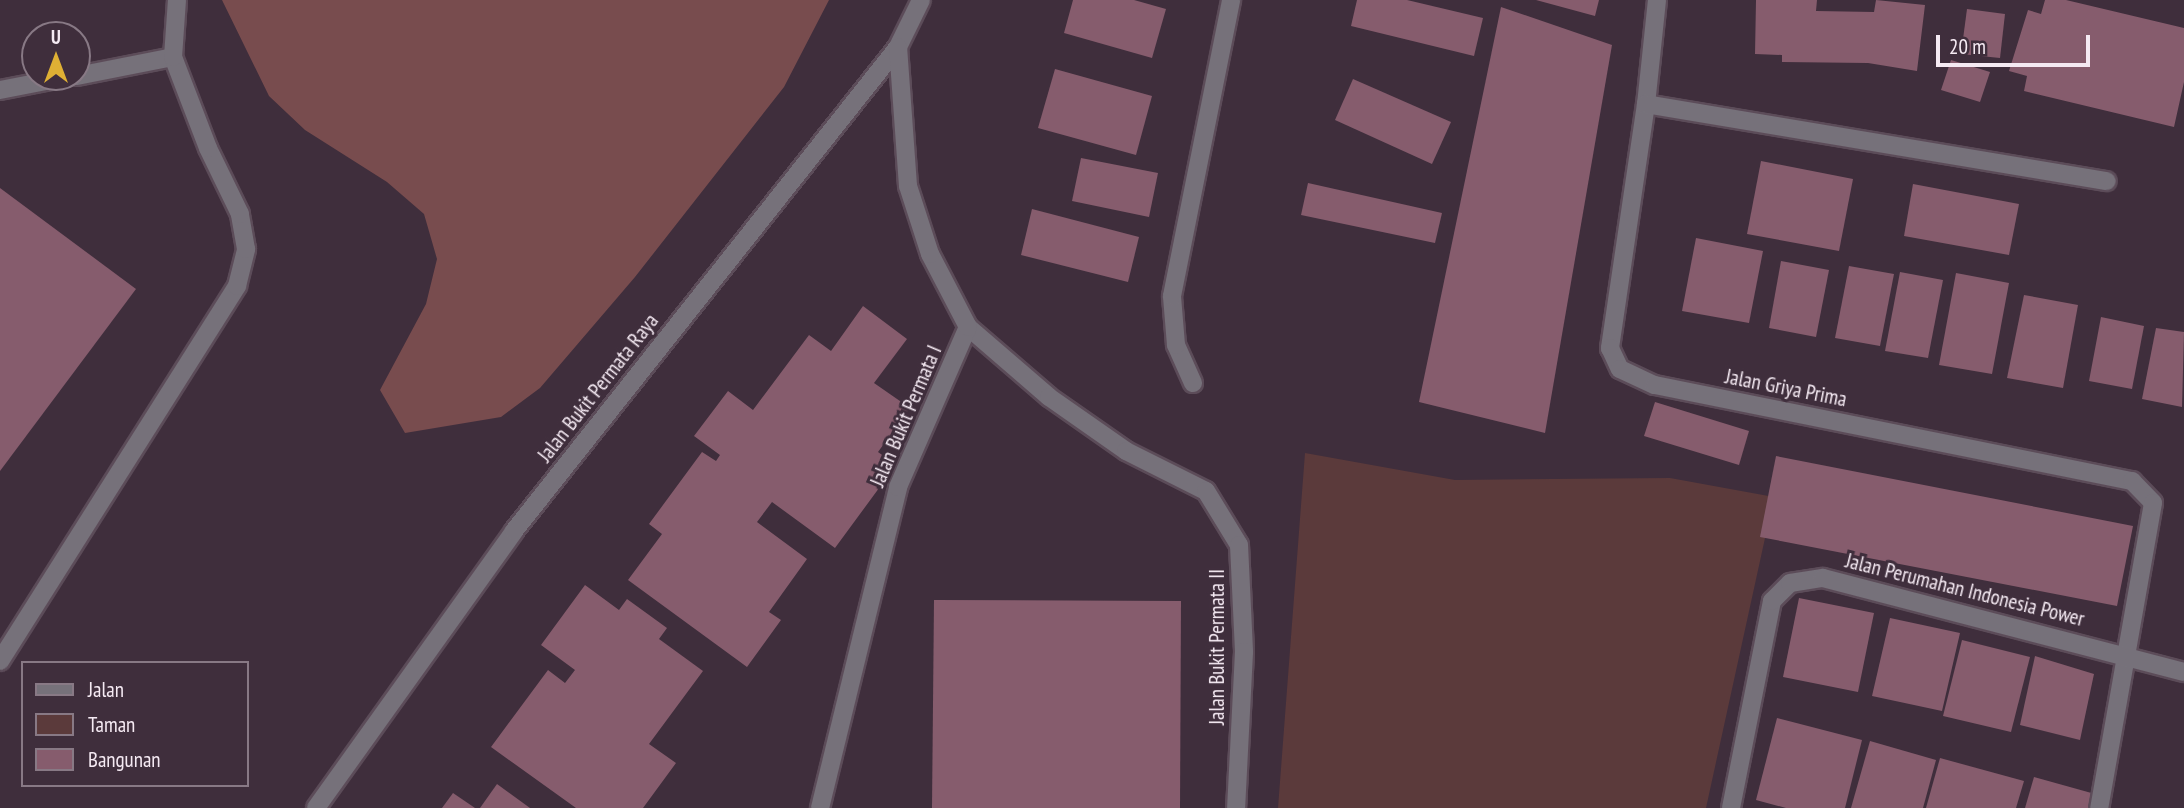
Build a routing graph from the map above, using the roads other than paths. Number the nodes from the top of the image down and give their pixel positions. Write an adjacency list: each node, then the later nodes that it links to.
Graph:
1 (177, 0): 6 (street)
2 (921, 0): 5 (street, Jalan Bukit Permata Raya)
3 (1231, 0): 13 (street)
4 (1657, 0): 10 (street, Jalan Griya Prima)
5 (898, 47): 12 (street); 17 (street, Jalan Bukit Permata Raya)
6 (173, 57): 7 (street); 15 (street)
7 (91, 73)
8 (21, 86): 9 (street)
9 (0, 90)
10 (1647, 104): 11 (street); 14 (street, Jalan Griya Prima)
11 (2107, 181)
12 (968, 327): 18 (street, Jalan Bukit Permata I); 19 (street, Jalan Bukit Permata II)
13 (1193, 383)
14 (2126, 655): 16 (street, Jalan Perumahan Indonesia Power); 20 (street, Jalan Perumahan Indonesia Power); 21 (street)
15 (0, 661)
16 (2184, 673)
17 (316, 808)
18 (820, 808)
19 (1236, 808)
20 (1731, 808)
21 (2099, 808)

